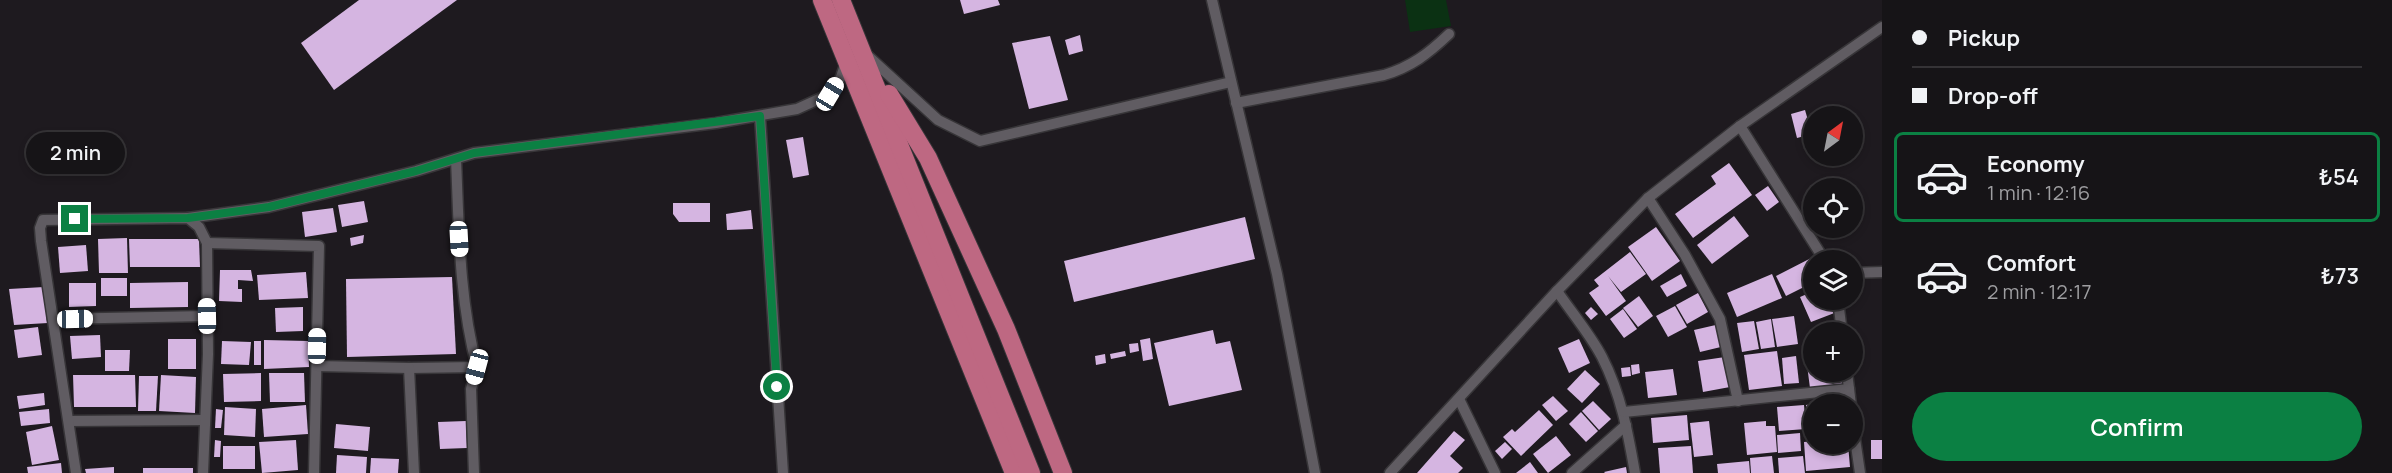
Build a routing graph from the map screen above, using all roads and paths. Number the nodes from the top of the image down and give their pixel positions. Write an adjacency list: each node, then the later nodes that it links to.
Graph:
1 (822, 0): 7 (highway)
2 (841, 0): 6 (highway)
3 (1212, 0): 8 (street)
4 (1882, 27): 11 (street)
5 (1449, 34): 9 (street)
6 (861, 49): 8 (street); 21 (highway); 44 (highway)
7 (847, 60): 10 (street); 21 (highway)
8 (1231, 82): 9 (street)
9 (1236, 103): 45 (street)
10 (760, 116): 12 (street); 41 (street)
11 (1740, 126): 13 (street); 16 (street)
12 (456, 159): 14 (street); 24 (street)
13 (1648, 198): 19 (street); 30 (street)
14 (188, 218): 15 (street); 22 (street)
15 (207, 243): 20 (street); 23 (street)
16 (1818, 250)
17 (1882, 272): 18 (street)
18 (1863, 273)
19 (1557, 291): 29 (street); 31 (street)
20 (207, 316): 22 (street); 32 (street)
21 (960, 317): 42 (highway); 43 (highway)
22 (53, 319): 33 (street)
23 (317, 366): 25 (street); 38 (street)
24 (477, 367): 25 (street); 40 (street)
25 (409, 368): 39 (street)
26 (1848, 382): 27 (street)
27 (1849, 388): 28 (street); 30 (street)
28 (1850, 394)
29 (1459, 399): 46 (street); 47 (street)
30 (1738, 401): 31 (street)
31 (1624, 412): 34 (street)
32 (204, 420): 33 (street); 37 (street)
33 (69, 421): 36 (street)
34 (1626, 426): 48 (street); 49 (street)
35 (1857, 454): 50 (street)
36 (76, 473)
37 (203, 473)
38 (314, 473)
39 (414, 473)
40 (474, 473)
41 (783, 473)
42 (1014, 473)
43 (1031, 473)
44 (1063, 473)
45 (1316, 473)
46 (1390, 473)
47 (1495, 473)
48 (1572, 473)
49 (1635, 473)
50 (1860, 473)

